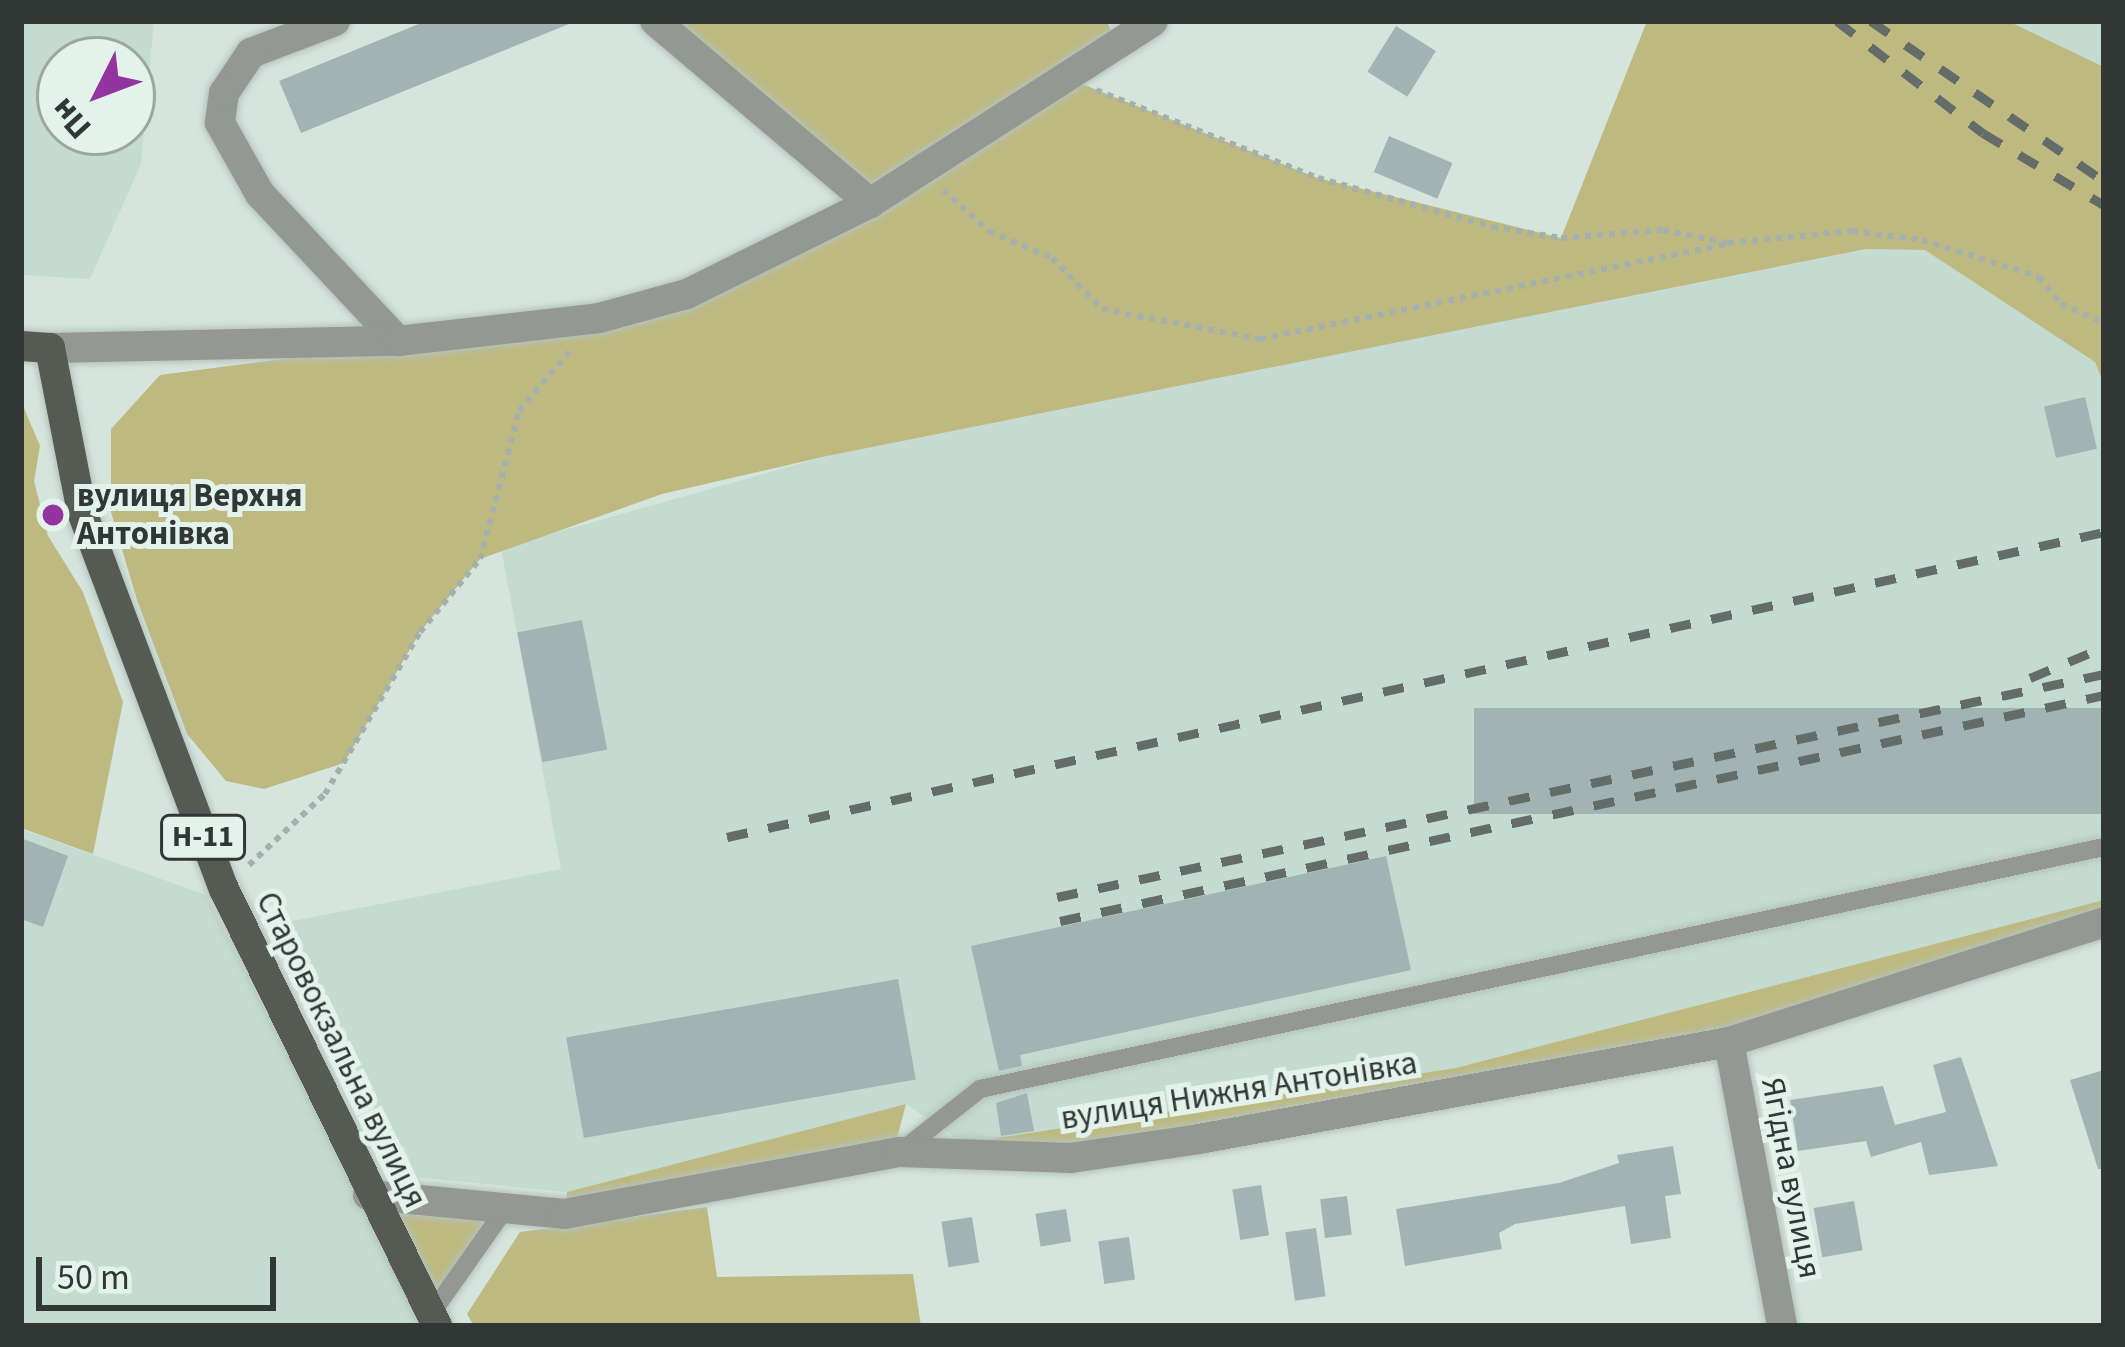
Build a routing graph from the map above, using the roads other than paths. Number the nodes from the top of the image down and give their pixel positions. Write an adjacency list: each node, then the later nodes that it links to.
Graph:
1 (335, 21): 7 (street)
2 (1107, 21): 5 (street)
3 (1153, 21): 5 (street)
4 (666, 26): 6 (street)
5 (1118, 51): 6 (street)
6 (870, 203): 7 (street)
7 (398, 340): 8 (street)
8 (36, 347): 13 (main road, Старовокзальна вулиця / Н-11)
9 (2104, 848): 12 (lane)
10 (2104, 922): 11 (street, вулиця Нижня Антонівка)
11 (1729, 1042): 12 (street, вулиця Нижня Антонівка); 16 (street, Ягідна вулиця)
12 (900, 1153): 14 (street, вулиця Нижня Антонівка)
13 (368, 1195): 14 (street, вулиця Нижня Антонівка); 15 (main road, Старовокзальна вулиця / Н-11)
14 (505, 1210): 15 (lane)
15 (434, 1320)
16 (1782, 1326)

